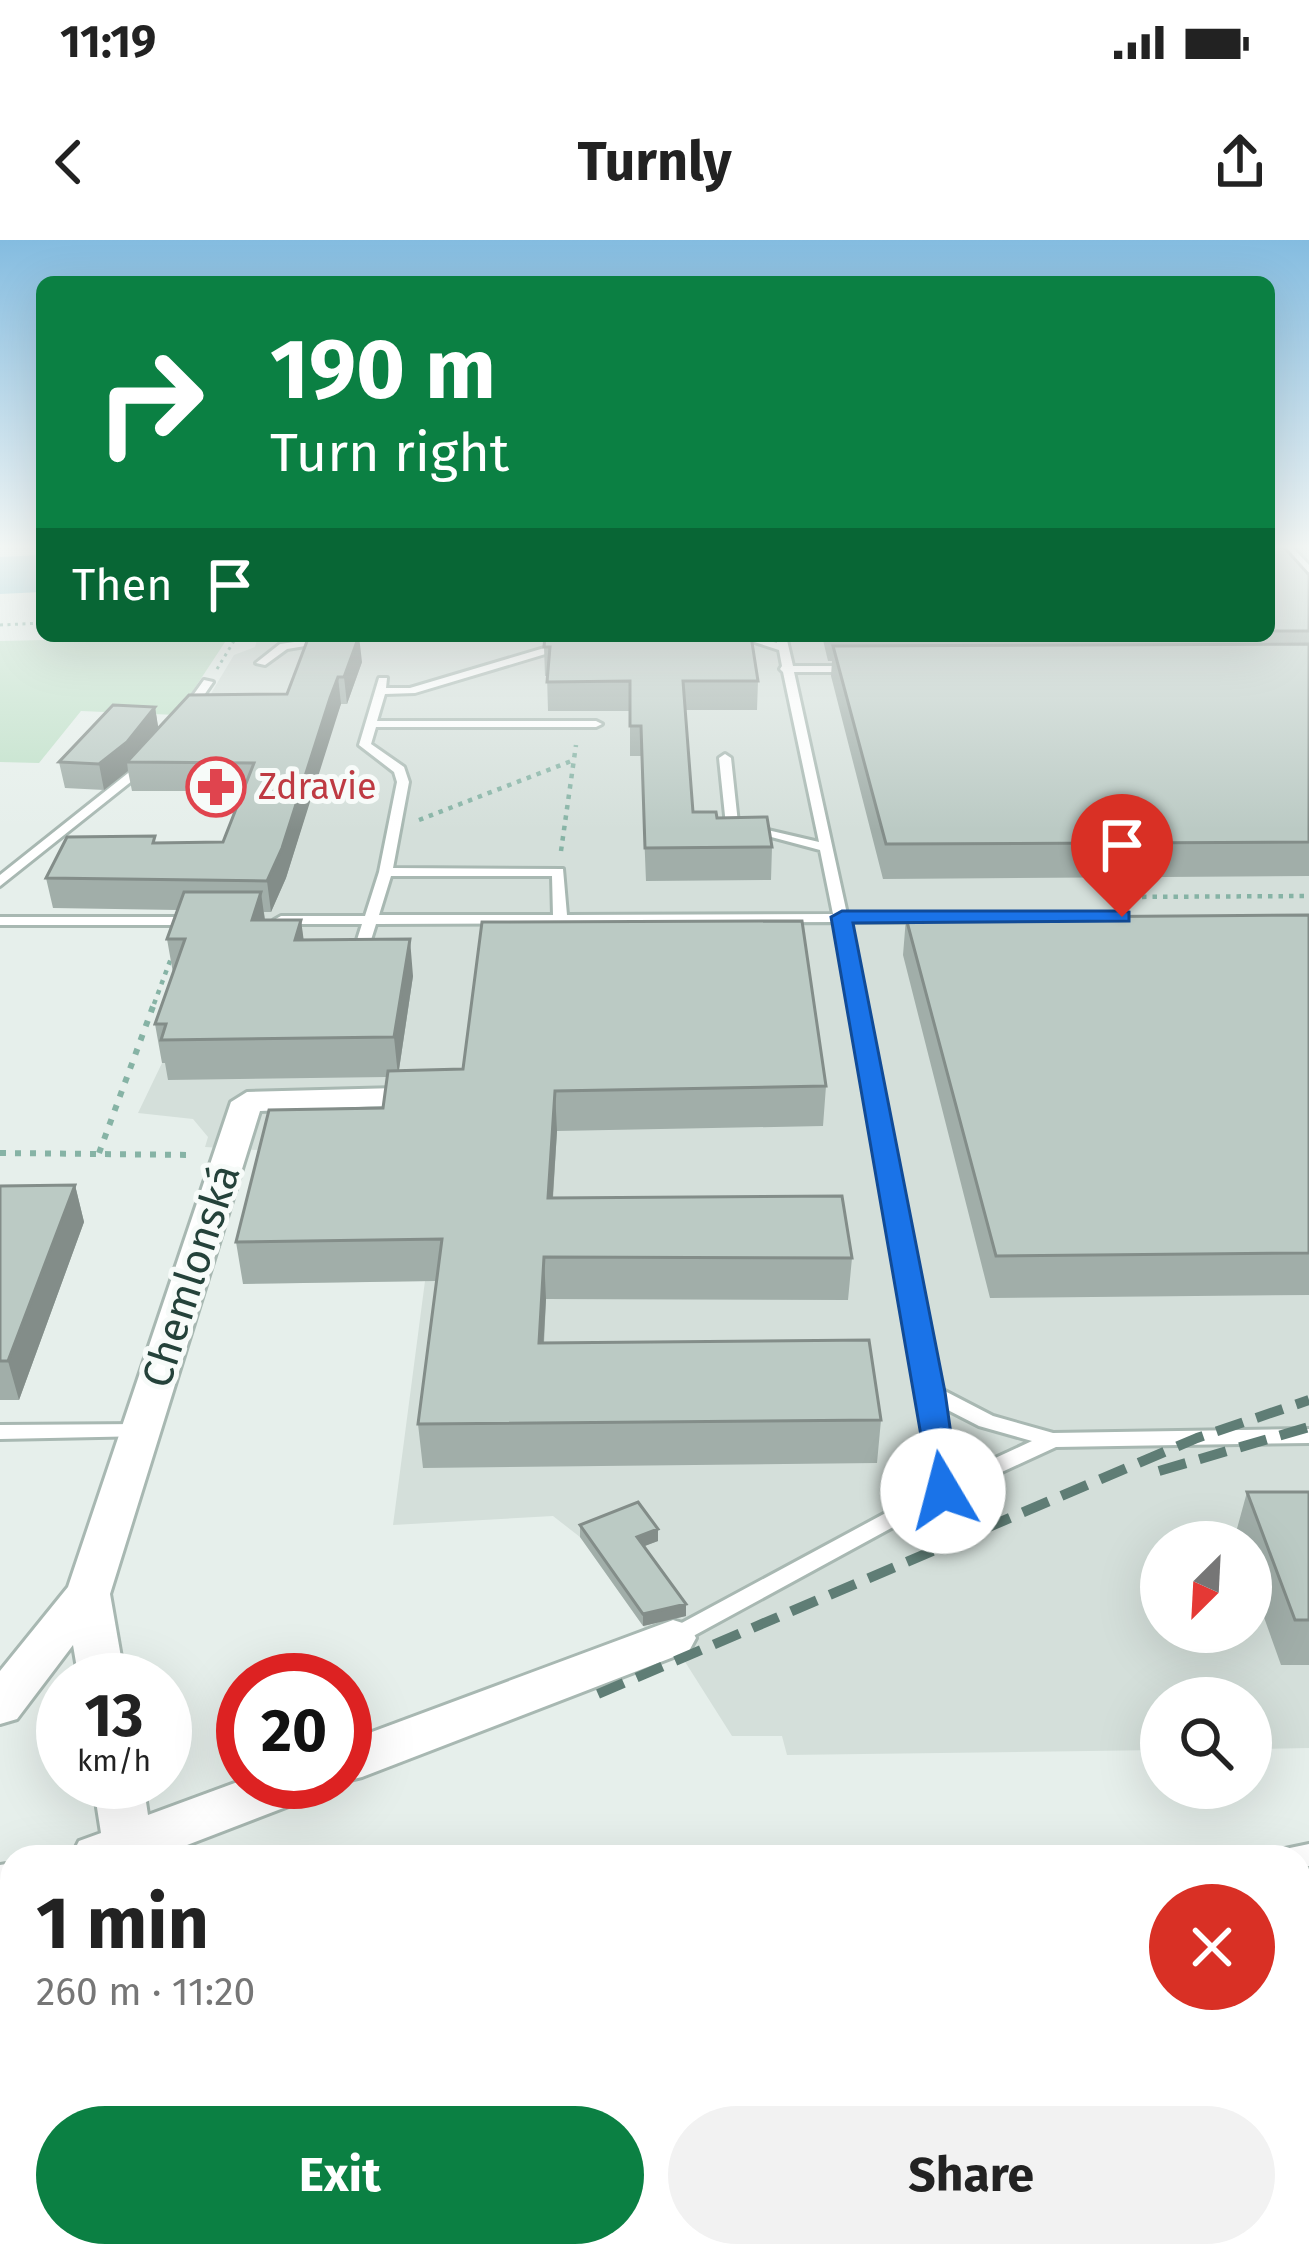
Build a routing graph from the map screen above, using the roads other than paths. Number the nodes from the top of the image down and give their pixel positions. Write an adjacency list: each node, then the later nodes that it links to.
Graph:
1 (315, 642): 4 (lane)
2 (576, 642): 8 (lane)
3 (781, 642): 5 (lane)
4 (261, 663)
5 (785, 669): 6 (lane); 13 (lane)
6 (880, 669)
7 (208, 682): 10 (lane)
8 (370, 724): 9 (lane); 14 (lane)
9 (596, 724)
10 (172, 733)
11 (161, 746): 15 (lane)
12 (725, 758): 13 (lane)
13 (826, 848): 16 (lane)
14 (386, 872): 19 (lane); 20 (lane)
15 (0, 882)
16 (842, 917): 17 (lane); 20 (lane); 25 (lane)
17 (1122, 917)
18 (262, 920): 19 (lane)
19 (370, 920): 20 (lane); 23 (lane)
20 (560, 920)
21 (0, 921): 22 (lane)
22 (219, 921)
23 (357, 964)
24 (397, 1098): 26 (street, Chemlonská)
25 (930, 1392): 29 (lane); 30 (lane)
26 (141, 1431): 27 (lane); 31 (street, Chemlonská)
27 (0, 1432)
28 (1309, 1436): 29 (lane)
29 (1053, 1440): 30 (lane)
30 (943, 1491): 32 (lane)
31 (88, 1594): 33 (street); 34 (street)
32 (673, 1637): 35 (street)
33 (98, 1653)
34 (0, 1705)
35 (372, 1753)
36 (116, 1809): 38 (street)
37 (223, 1809): 39 (street)
38 (113, 1845)
39 (128, 1845)

